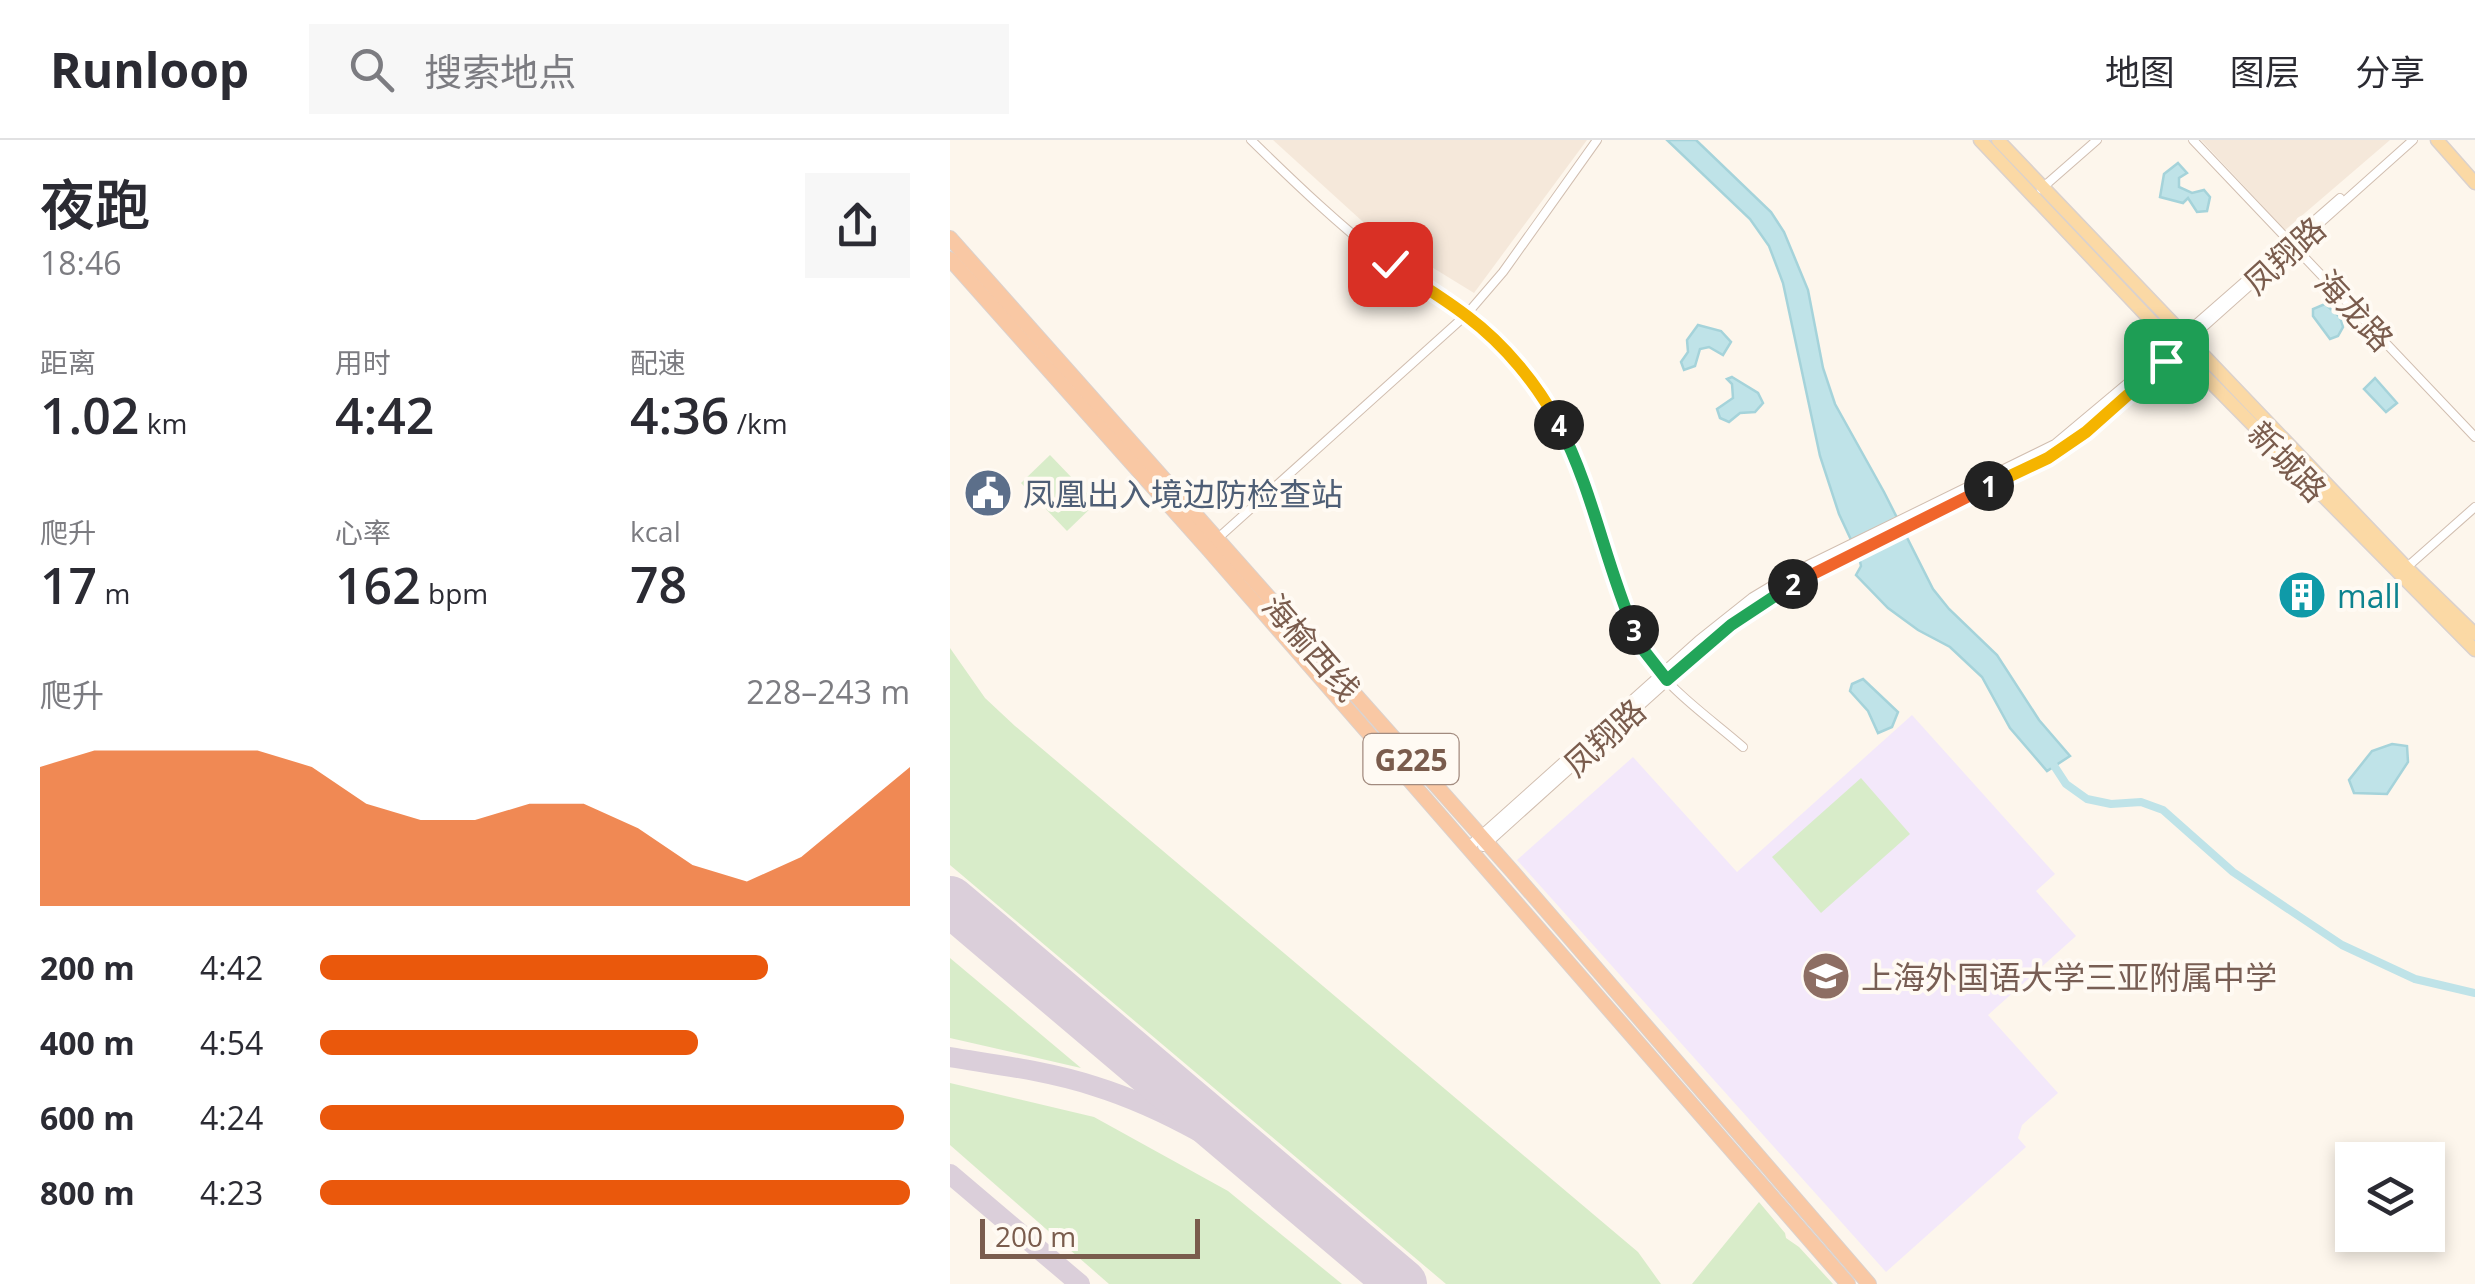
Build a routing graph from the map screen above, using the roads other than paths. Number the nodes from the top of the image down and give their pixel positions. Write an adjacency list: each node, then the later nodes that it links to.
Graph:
1 (1251, 140): 14 (street)
2 (1597, 140): 14 (street)
3 (1980, 140): 10 (main road, 新城路)
4 (1998, 140): 10 (main road, 新城路)
5 (2097, 140): 10 (street)
6 (2193, 140): 12 (street, 海龙路)
7 (2411, 140): 12 (street, 凤翔路)
8 (2438, 140): 9 (main road)
9 (2475, 182)
10 (2038, 191): 15 (main road, 新城路)
11 (950, 238): 16 (highway, 海榆西线 / G225)
12 (2292, 243): 15 (street, 凤翔路); 17 (street, 海龙路)
13 (950, 259): 16 (highway, 海榆西线 / G225)
14 (1466, 315): 19 (street); 23 (street)
15 (2181, 342): 20 (main road, 新城路); 23 (street, 凤翔路)
16 (1070, 383): 19 (highway, 海榆西线 / G225); 25 (highway, 海榆西线 / G225)
17 (2475, 437)
18 (2475, 507): 20 (street)
19 (1217, 539): 25 (highway, 海榆西线 / G225)
20 (2402, 570): 21 (main road, 新城路); 22 (main road, 新城路)
21 (2475, 634)
22 (2475, 650)
23 (1664, 677): 24 (street); 25 (street, 凤翔路)
24 (1743, 747)
25 (1478, 845): 26 (highway, 海榆西线 / G225); 27 (highway, 海榆西线 / G225)
26 (1848, 1284)
27 (1869, 1284)

